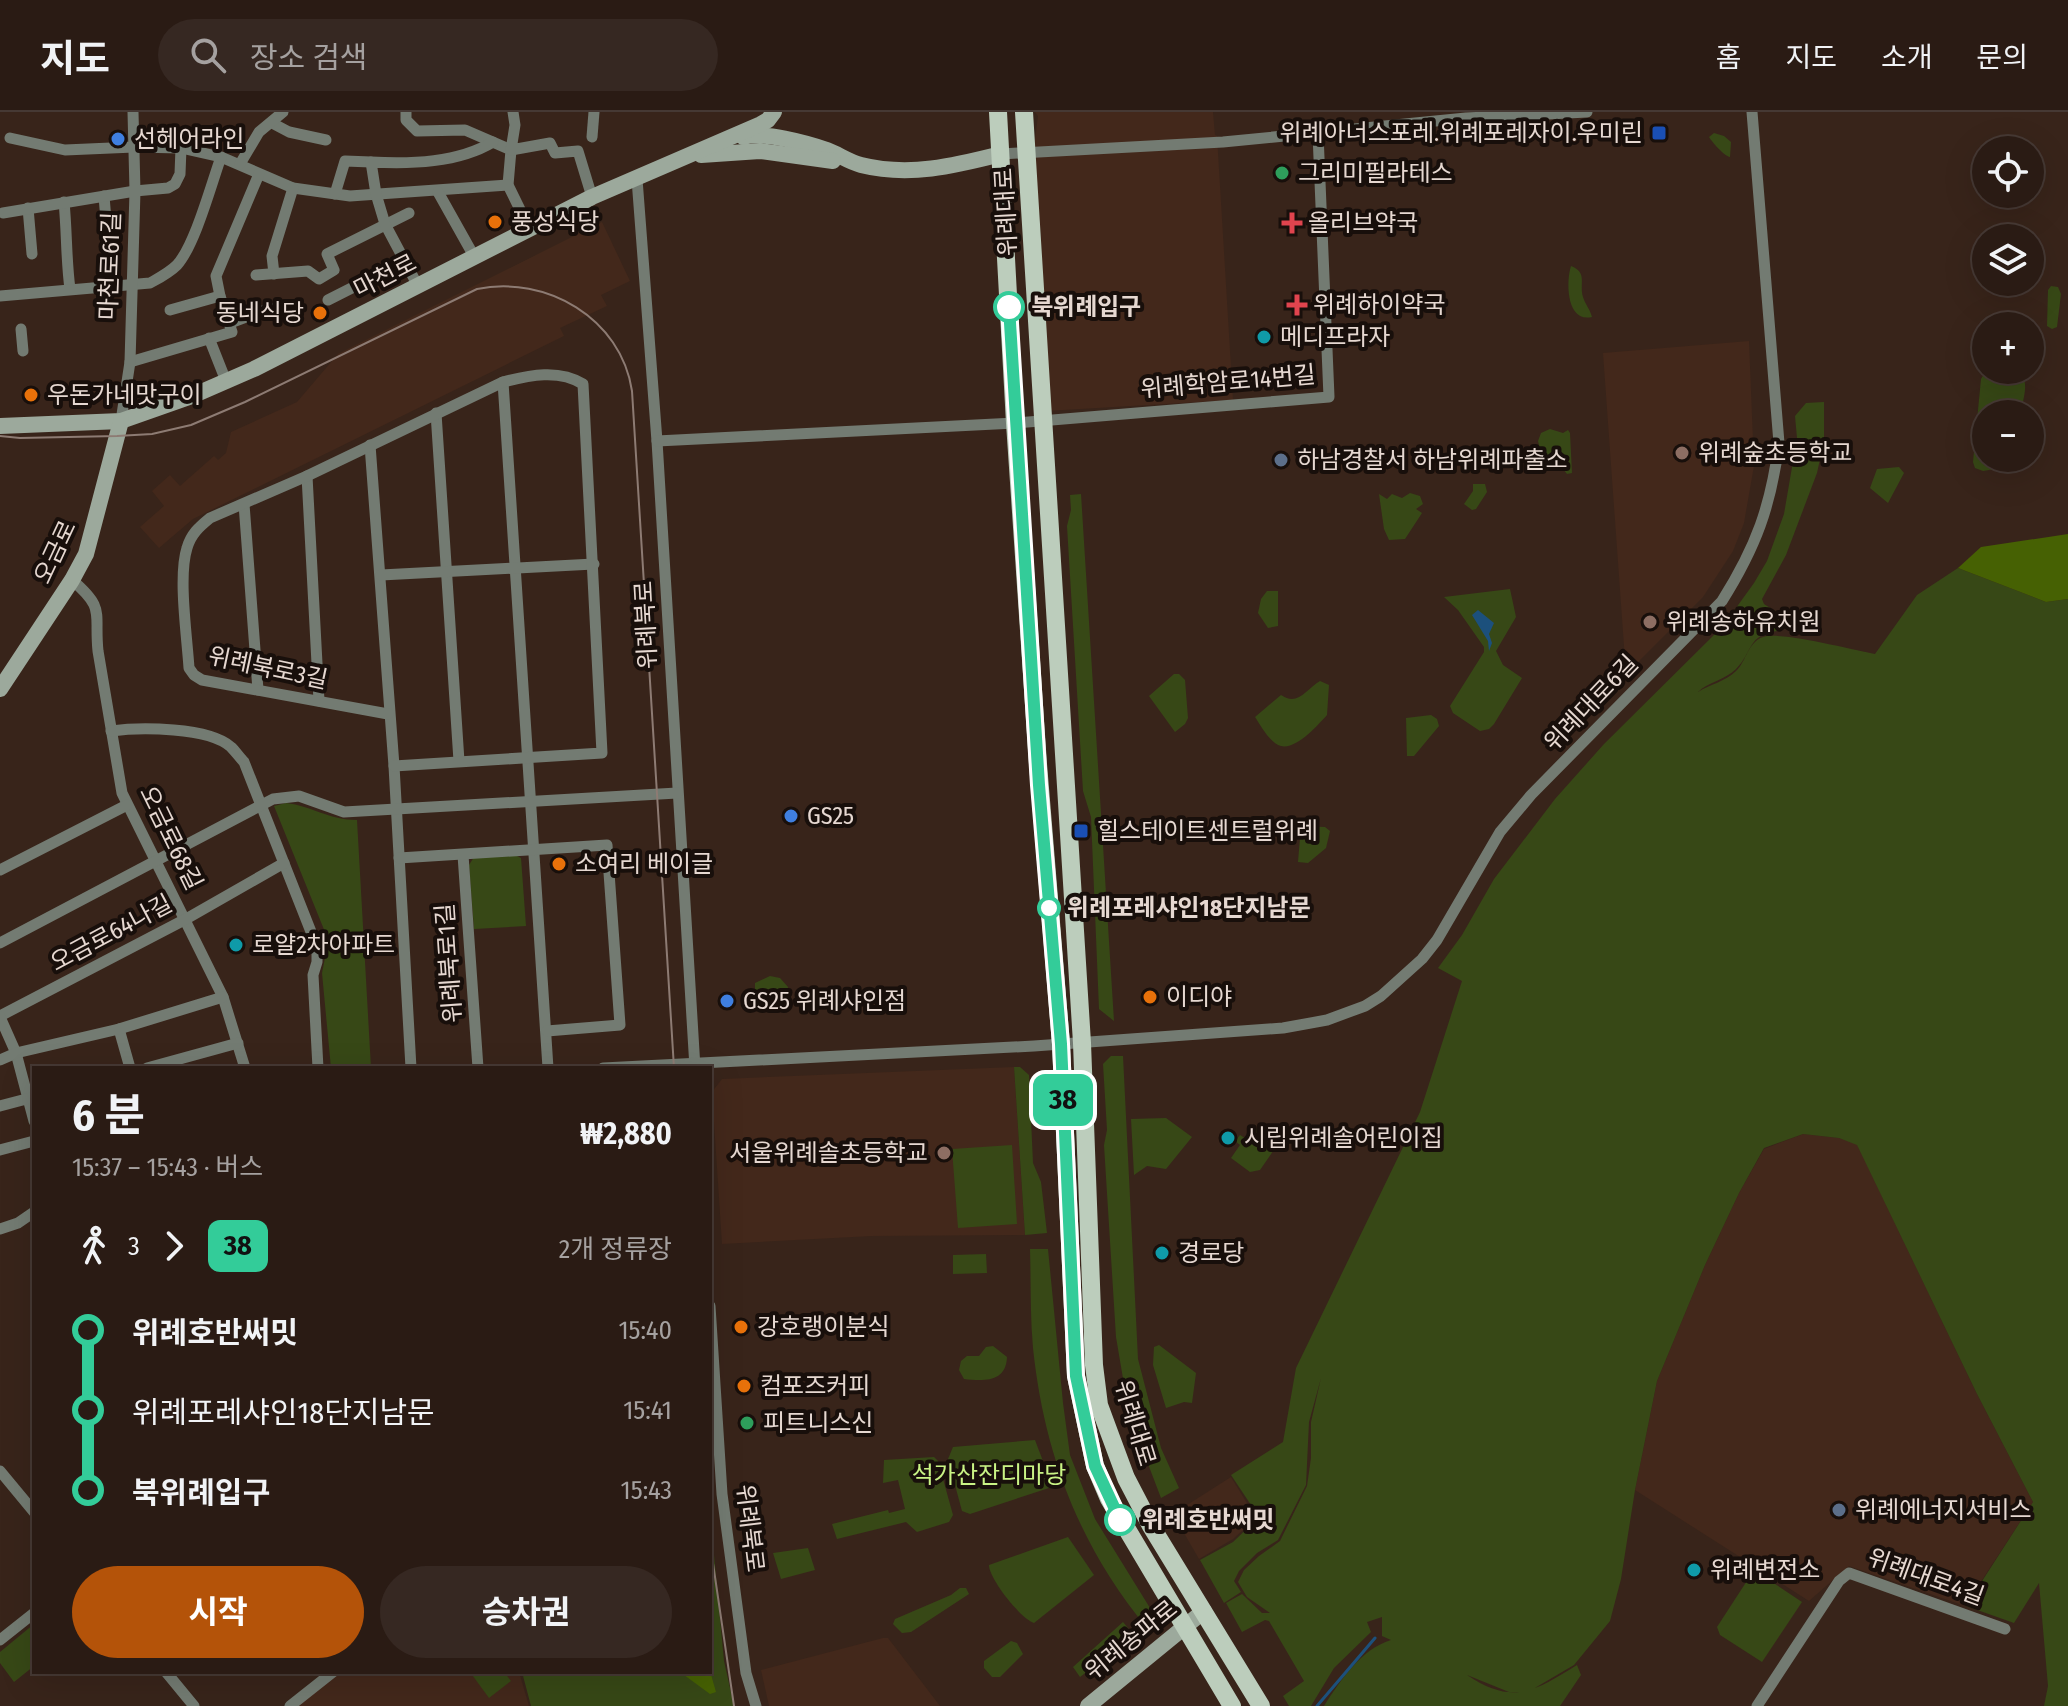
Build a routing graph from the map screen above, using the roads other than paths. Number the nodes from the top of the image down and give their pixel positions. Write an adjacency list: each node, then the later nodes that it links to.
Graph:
1 (133, 112): 18 (street, 마천로61길)
2 (283, 112): 11 (street)
3 (406, 112): 16 (street)
4 (513, 112): 20 (street)
5 (594, 112): 13 (street)
6 (774, 112): 17 (main road, 마천로)
7 (998, 112): 22 (main road, 위례대로)
8 (1024, 112): 21 (main road, 위례대로)
9 (1587, 112): 12 (street)
10 (1752, 112): 107 (street, 위례대로6길)
11 (272, 123): 15 (street); 26 (street)
12 (1318, 134): 21 (street); 68 (street, 위례학암로14번길)
13 (592, 137)
14 (10, 138): 18 (street)
15 (326, 140)
16 (493, 142): 20 (street); 25 (street)
17 (714, 145): 23 (main road, 마천로); 27 (main road)
18 (134, 147): 19 (street); 32 (street, 마천로61길)
19 (181, 148): 24 (street); 32 (street)
20 (511, 150): 30 (street); 37 (street)
21 (1027, 152): 22 (street); 68 (main road, 위례대로)
22 (1001, 154): 27 (main road); 70 (main road, 위례대로)
23 (692, 155): 27 (main road); 29 (main road, 마천로)
24 (221, 157): 26 (street); 51 (street)
25 (371, 162): 34 (street); 35 (street)
26 (240, 164): 28 (street)
27 (860, 165)
28 (259, 174): 31 (street); 56 (street)
29 (637, 179): 37 (main road, 마천로); 72 (street, 위례북로)
30 (508, 185): 33 (street); 43 (street)
31 (293, 188): 34 (street); 48 (street)
32 (135, 191): 36 (street); 51 (street, 마천로61길)
33 (438, 192): 35 (street); 46 (street)
34 (335, 194): 35 (street)
35 (376, 194): 42 (street)
36 (104, 196): 38 (street); 45 (street)
37 (592, 197): 43 (main road, 마천로)
38 (64, 202): 39 (street); 53 (street)
39 (28, 208): 40 (street); 44 (street)
40 (3, 213)
41 (409, 213): 42 (street)
42 (385, 224): 47 (street); 50 (street)
43 (530, 230): 46 (main road, 마천로)
44 (32, 254)
45 (109, 257)
46 (475, 258): 52 (main road, 마천로)
47 (405, 261): 52 (street); 54 (street)
48 (274, 274): 49 (street); 50 (street)
49 (256, 275)
50 (326, 275): 54 (street)
51 (130, 284): 53 (street); 64 (street, 마천로61길)
52 (418, 286): 65 (main road, 마천로)
53 (70, 289): 55 (street)
54 (340, 294): 57 (street)
55 (0, 296)
56 (220, 296): 59 (street); 60 (street)
57 (328, 300)
58 (271, 308): 60 (street)
59 (170, 310)
60 (230, 323): 62 (street)
61 (21, 329): 63 (street)
62 (209, 338): 64 (street); 65 (street)
63 (23, 351)
64 (130, 362): 69 (street, 마천로61길)
65 (226, 381): 69 (main road, 마천로)
66 (503, 382): 67 (street, 위례북로3길); 76 (street, 위례북로3길); 77 (street)
67 (436, 413): 73 (street, 위례북로3길); 78 (street)
68 (1042, 420): 70 (street, 위례학암로14번길); 107 (main road, 위례대로)
69 (121, 421): 71 (main road, 마천로); 80 (main road, 오금로)
70 (1015, 423): 72 (street, 위례학암로14번길); 108 (main road, 위례대로)
71 (0, 426)
72 (657, 441): 89 (street, 위례북로)
73 (370, 445): 74 (street, 위례북로3길); 79 (street)
74 (307, 476): 75 (street, 위례북로3길); 83 (street)
75 (244, 504): 82 (street); 82 (street, 위례북로3길)
76 (594, 564): 77 (street); 86 (street, 위례북로3길)
77 (516, 570): 78 (street); 86 (street)
78 (447, 573): 79 (street); 87 (street)
79 (381, 575): 84 (street)
80 (72, 580): 81 (main road, 오금로); 85 (street, 오금로68길)
81 (0, 689)
82 (258, 690): 83 (street, 위례북로3길)
83 (319, 701): 84 (street, 위례북로3길)
84 (388, 714): 88 (street)
85 (111, 731): 91 (street, 오금로68길); 92 (street)
86 (528, 758): 87 (street); 90 (street)
87 (459, 761): 88 (street)
88 (394, 766): 93 (street)
89 (677, 793): 90 (street); 118 (street, 위례북로)
90 (529, 802): 93 (street); 94 (street)
91 (127, 805): 97 (street, 오금로68길); 99 (street)
92 (261, 805): 93 (street); 97 (street); 98 (street)
93 (396, 808): 96 (street, 위례북로1길)
94 (532, 850): 95 (street); 105 (street); 105 (street)
95 (463, 855): 96 (street); 116 (street, 위례북로1길)
96 (399, 858): 115 (street, 위례북로1길)
97 (156, 862): 100 (street, 오금로68길); 101 (street)
98 (284, 863): 100 (street, 오금로64나길); 114 (street)
99 (0, 870)
100 (186, 919): 102 (street, 오금로68길); 103 (street, 오금로64나길)
101 (0, 943)
102 (223, 997): 104 (street); 106 (street, 오금로68길)
103 (0, 1017): 109 (street, 오금로64나길)
104 (119, 1029): 109 (street); 111 (street)
105 (547, 1031): 117 (street)
106 (238, 1043): 112 (street); 113 (street, 오금로68길)
107 (1082, 1043): 108 (street, 위례대로6길); 128 (main road, 위례대로)
108 (1061, 1044): 118 (street, 위례대로6길); 130 (main road, 위례대로)
109 (16, 1053): 110 (street); 119 (street, 오금로64나길)
110 (0, 1060)
111 (129, 1066)
112 (154, 1066)
113 (244, 1066)
114 (318, 1066)
115 (411, 1066)
116 (478, 1066)
117 (548, 1066)
118 (695, 1066)
119 (32, 1098): 120 (street)
120 (0, 1106)
121 (32, 1142): 122 (street)
122 (0, 1150)
123 (32, 1213): 124 (street)
124 (0, 1229)
125 (712, 1337): 137 (street, 위례북로)
126 (0, 1471): 127 (street)
127 (32, 1510)
128 (1204, 1611): 130 (main road, 위례송파로); 140 (main road, 위례대로)
129 (32, 1615): 132 (street)
130 (1184, 1627): 138 (main road, 위례송파로); 139 (main road, 위례대로)
131 (2005, 1629): 141 (street, 위례대로4길)
132 (0, 1640)
133 (168, 1674): 135 (street)
134 (330, 1674): 136 (street)
135 (194, 1706)
136 (290, 1706)
137 (756, 1706)
138 (1088, 1706)
139 (1232, 1706)
140 (1261, 1706)
141 (1757, 1706)

